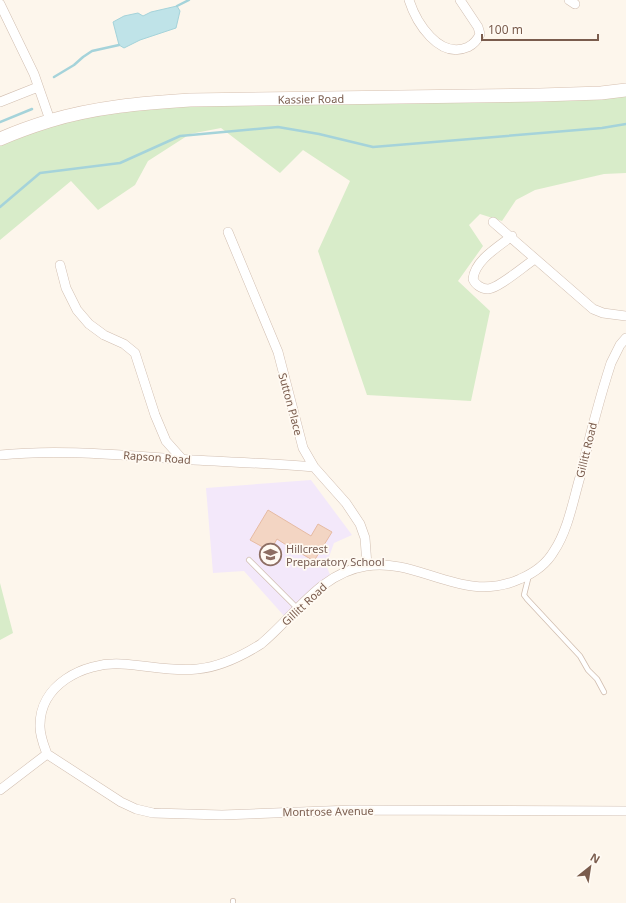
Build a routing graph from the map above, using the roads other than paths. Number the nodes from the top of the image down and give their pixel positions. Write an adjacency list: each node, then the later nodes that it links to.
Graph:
1 (409, 0): 2 (street)
2 (460, 0)
3 (0, 4): 4 (street)
4 (38, 87): 6 (street); 7 (street)
5 (626, 90): 7 (main road, Kassier Road)
6 (0, 102)
7 (50, 120): 8 (main road, Kassier Road)
8 (0, 139)
9 (493, 222): 11 (street)
10 (228, 232): 18 (street, Sutton Place)
11 (512, 236): 12 (street); 12 (street)
12 (535, 259): 14 (street)
13 (60, 265): 17 (street)
14 (626, 316)
15 (626, 338): 21 (street, Gillitt Road)
16 (0, 455): 17 (street, Rapson Road)
17 (182, 459): 18 (street, Rapson Road)
18 (314, 468): 20 (street, Sutton Place)
19 (249, 560): 22 (lane)
20 (367, 565): 21 (street, Gillitt Road); 22 (street, Gillitt Road)
21 (528, 575): 23 (lane)
22 (298, 609): 24 (street, Gillitt Road)
23 (604, 692)
24 (47, 754): 25 (street); 26 (street, Montrose Avenue)
25 (0, 790)
26 (626, 811)

